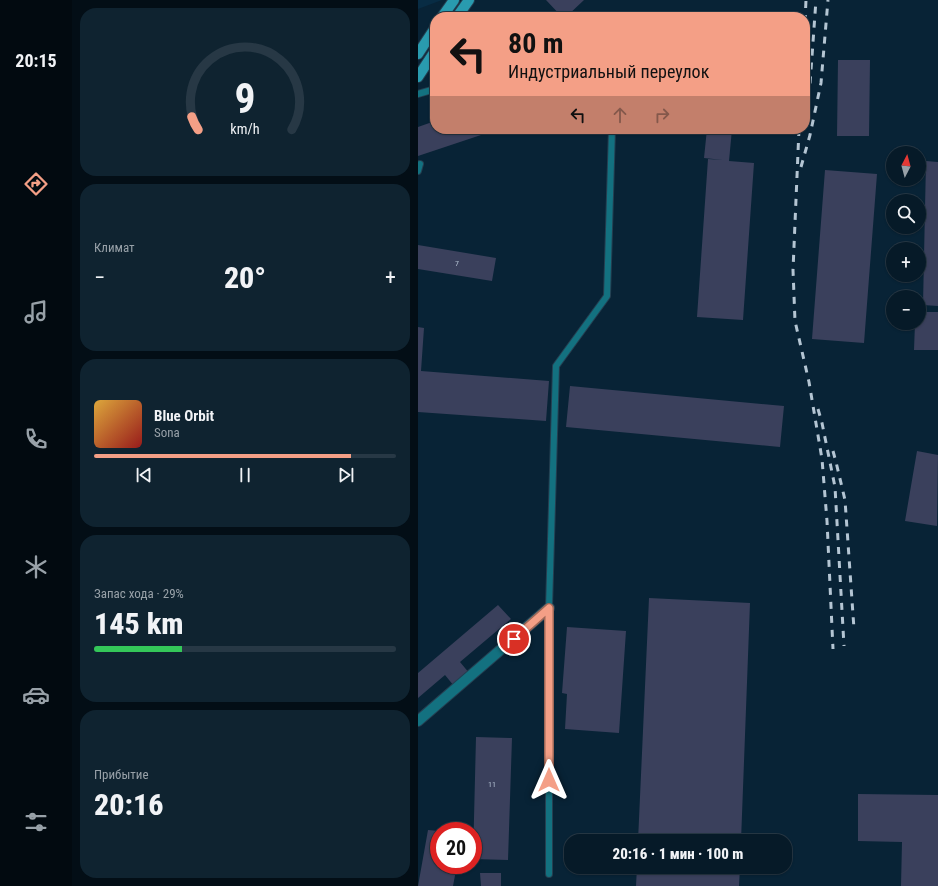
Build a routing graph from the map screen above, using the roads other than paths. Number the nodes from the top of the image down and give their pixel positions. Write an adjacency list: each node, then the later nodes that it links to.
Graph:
1 (454, 0): 3 (main road)
2 (469, 0): 4 (main road)
3 (446, 12)
4 (461, 12)
5 (430, 36): 6 (main road)
6 (418, 54)
7 (430, 59): 8 (main road)
8 (418, 77)
9 (430, 90): 10 (lane)
10 (418, 94)
11 (612, 134): 14 (lane)
12 (420, 164): 13 (lane)
13 (418, 171)
14 (549, 608): 15 (street); 16 (lane)
15 (418, 721)
16 (548, 874)

